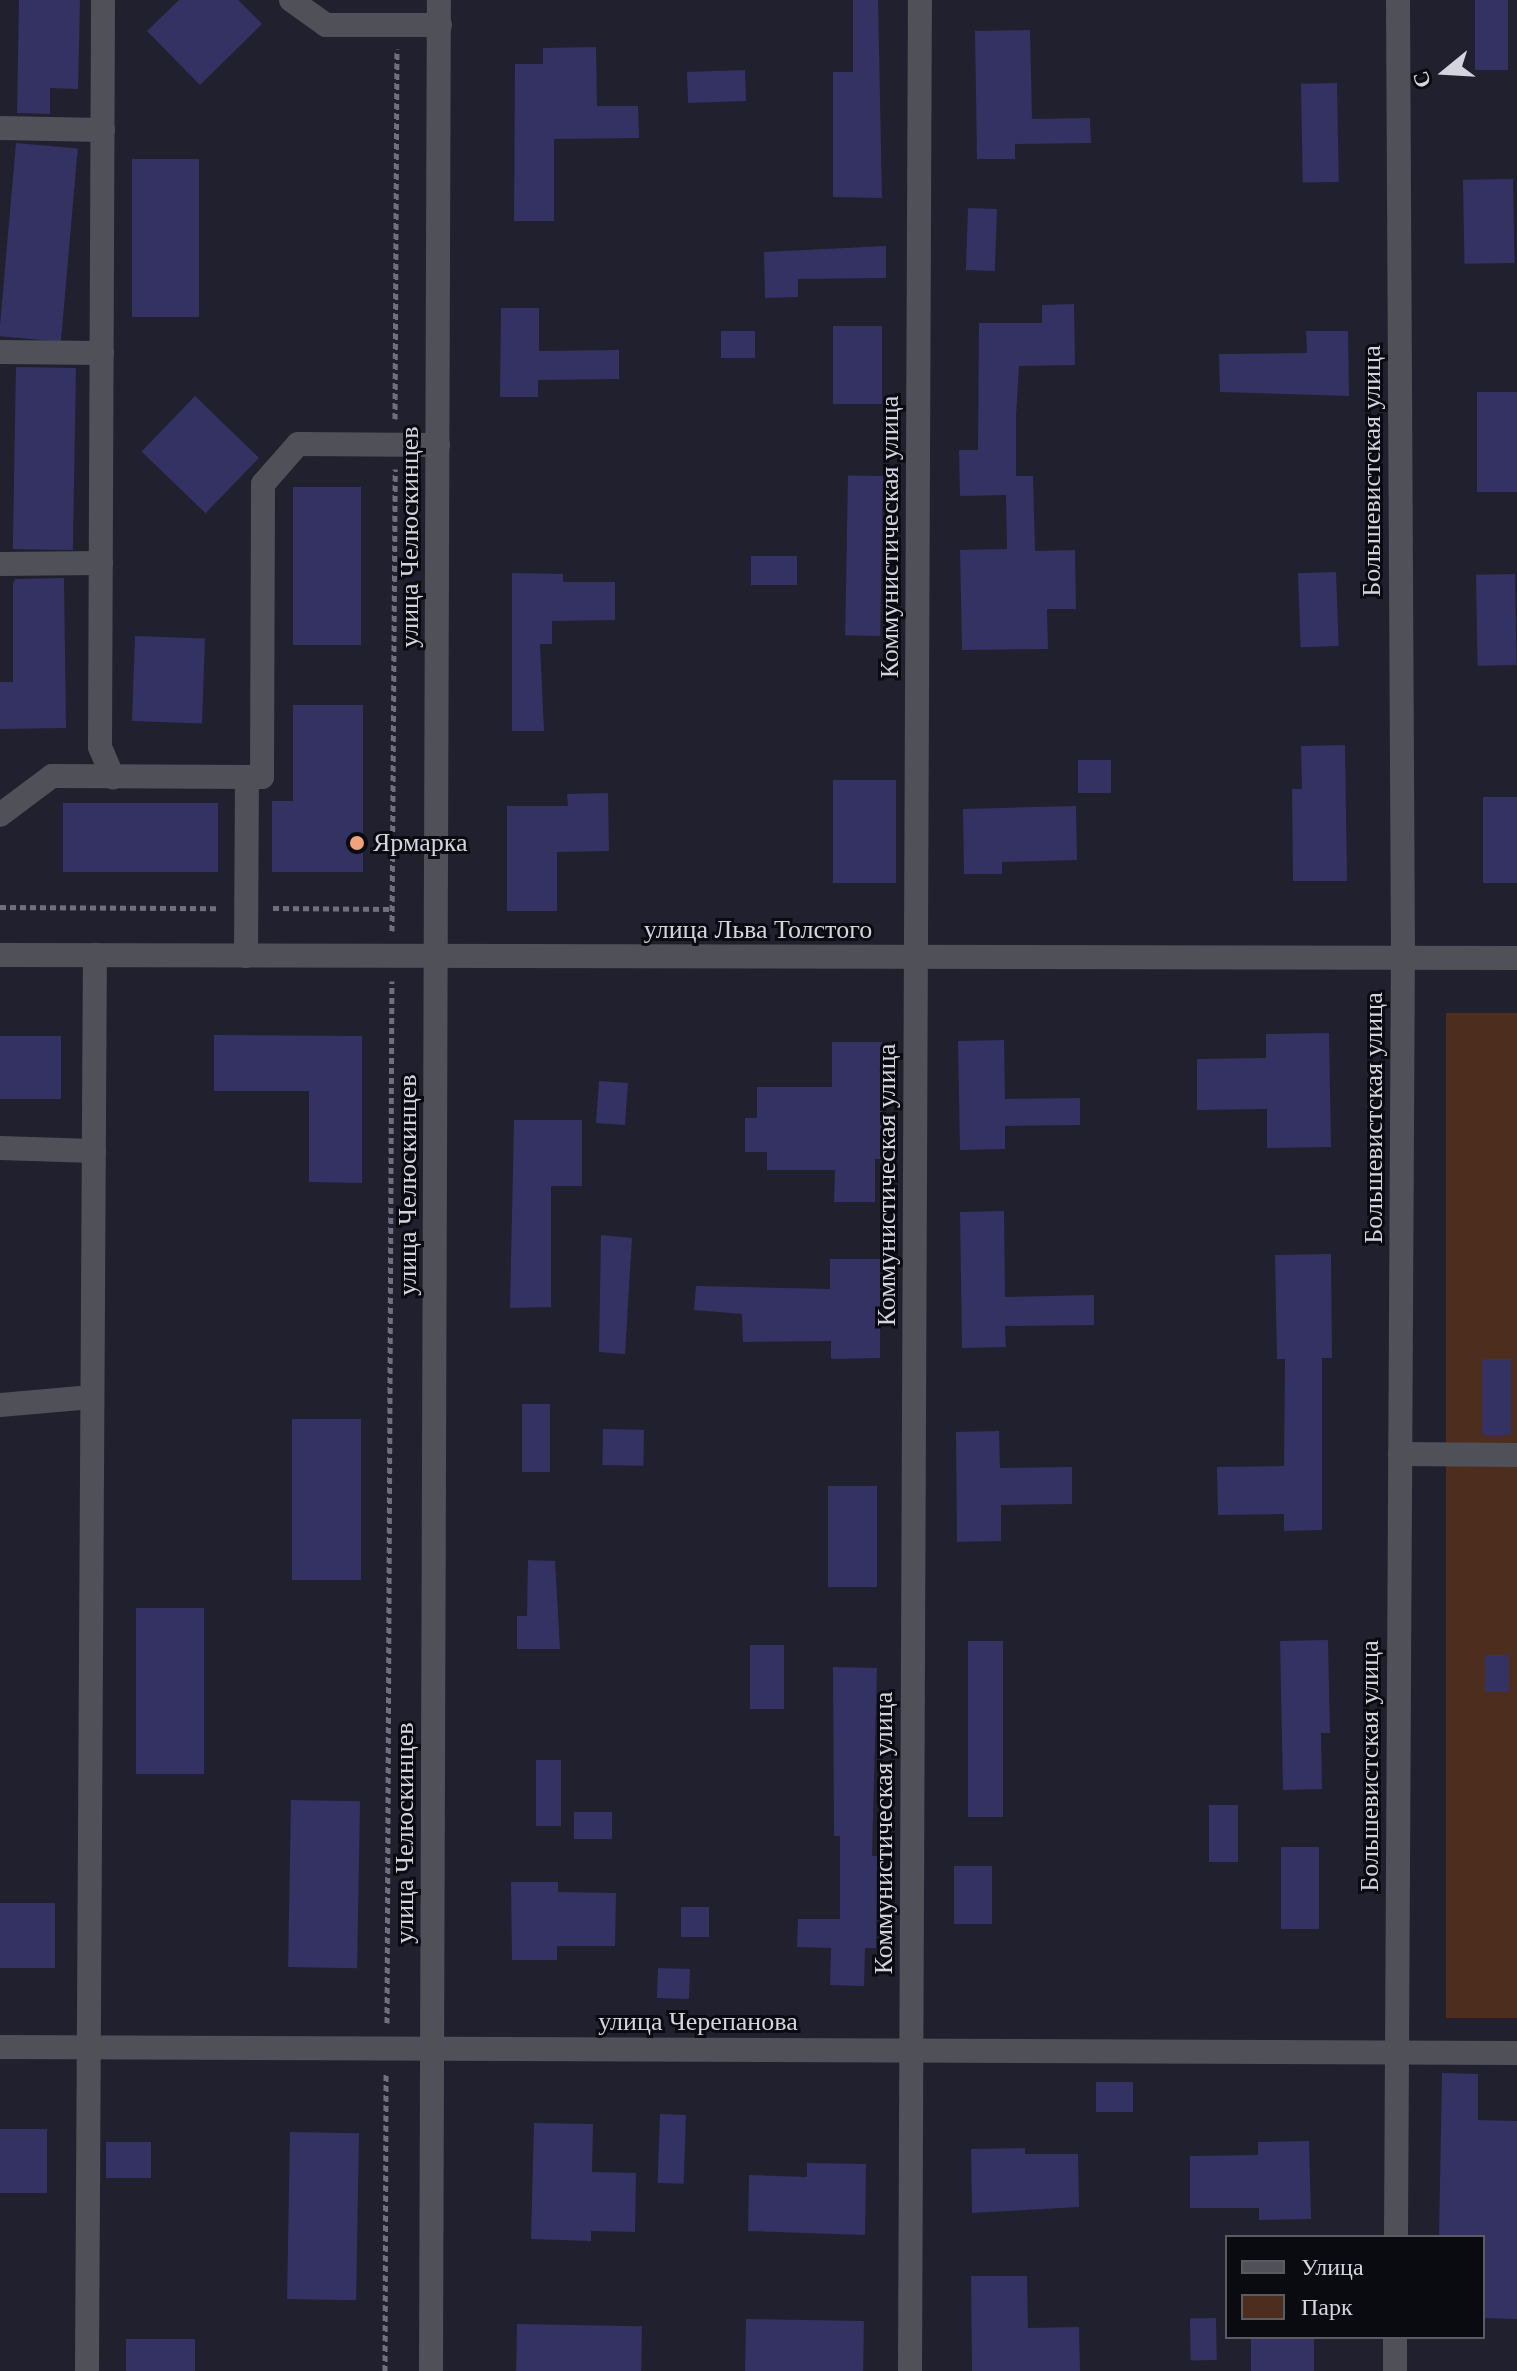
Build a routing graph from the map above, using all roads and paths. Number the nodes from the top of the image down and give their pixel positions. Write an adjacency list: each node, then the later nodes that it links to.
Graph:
1 (103, 0): 9 (street)
2 (291, 0): 6 (street)
3 (439, 0): 7 (street, улица Челюскинцев)
4 (920, 0): 28 (street, Коммунистическая улица)
5 (1398, 0): 27 (street, Большевистская улица)
6 (397, 25): 7 (street); 12 (path)
7 (440, 25): 13 (street, улица Челюскинцев)
8 (0, 128): 9 (street)
9 (103, 130): 11 (street)
10 (0, 352): 11 (street)
11 (102, 353): 14 (street)
12 (395, 445): 13 (street); 17 (street); 21 (path)
13 (438, 445): 26 (street, улица Челюскинцев)
14 (101, 563): 15 (street); 16 (street)
15 (0, 564)
16 (113, 777): 17 (street); 18 (street)
17 (247, 777): 20 (street)
18 (0, 815)
19 (0, 907): 20 (path)
20 (246, 908): 21 (path); 24 (street)
21 (392, 909): 25 (path)
22 (0, 955): 23 (street, улица Льва Толстого)
23 (95, 955): 24 (street, улица Льва Толстого); 31 (street)
24 (246, 956): 25 (street, улица Льва Толстого)
25 (392, 957): 26 (street, улица Льва Толстого); 38 (path)
26 (436, 957): 28 (street, улица Льва Толстого); 39 (street, улица Челюскинцев)
27 (1403, 957): 28 (street, улица Льва Толстого); 29 (street, улица Льва Толстого); 34 (street, Большевистская улица)
28 (916, 958): 40 (street, Коммунистическая улица)
29 (1517, 958)
30 (0, 1148): 31 (street)
31 (94, 1151): 32 (street)
32 (92, 1397): 33 (street); 37 (street)
33 (0, 1405)
34 (1400, 1454): 35 (street); 41 (street, Большевистская улица)
35 (1517, 1455)
36 (0, 2047): 37 (street, улица Черепанова)
37 (88, 2048): 38 (street, улица Черепанова); 45 (street)
38 (386, 2049): 39 (street, улица Черепанова); 46 (path)
39 (432, 2049): 40 (street, улица Черепанова); 47 (street, улица Челюскинцев)
40 (911, 2051): 41 (street, улица Черепанова); 48 (street, Коммунистическая улица)
41 (1397, 2053): 42 (street, улица Черепанова); 43 (street, Большевистская улица)
42 (1517, 2053)
43 (1396, 2235)
44 (1395, 2339): 49 (street)
45 (87, 2371)
46 (385, 2371)
47 (431, 2371)
48 (910, 2371)
49 (1395, 2371)

